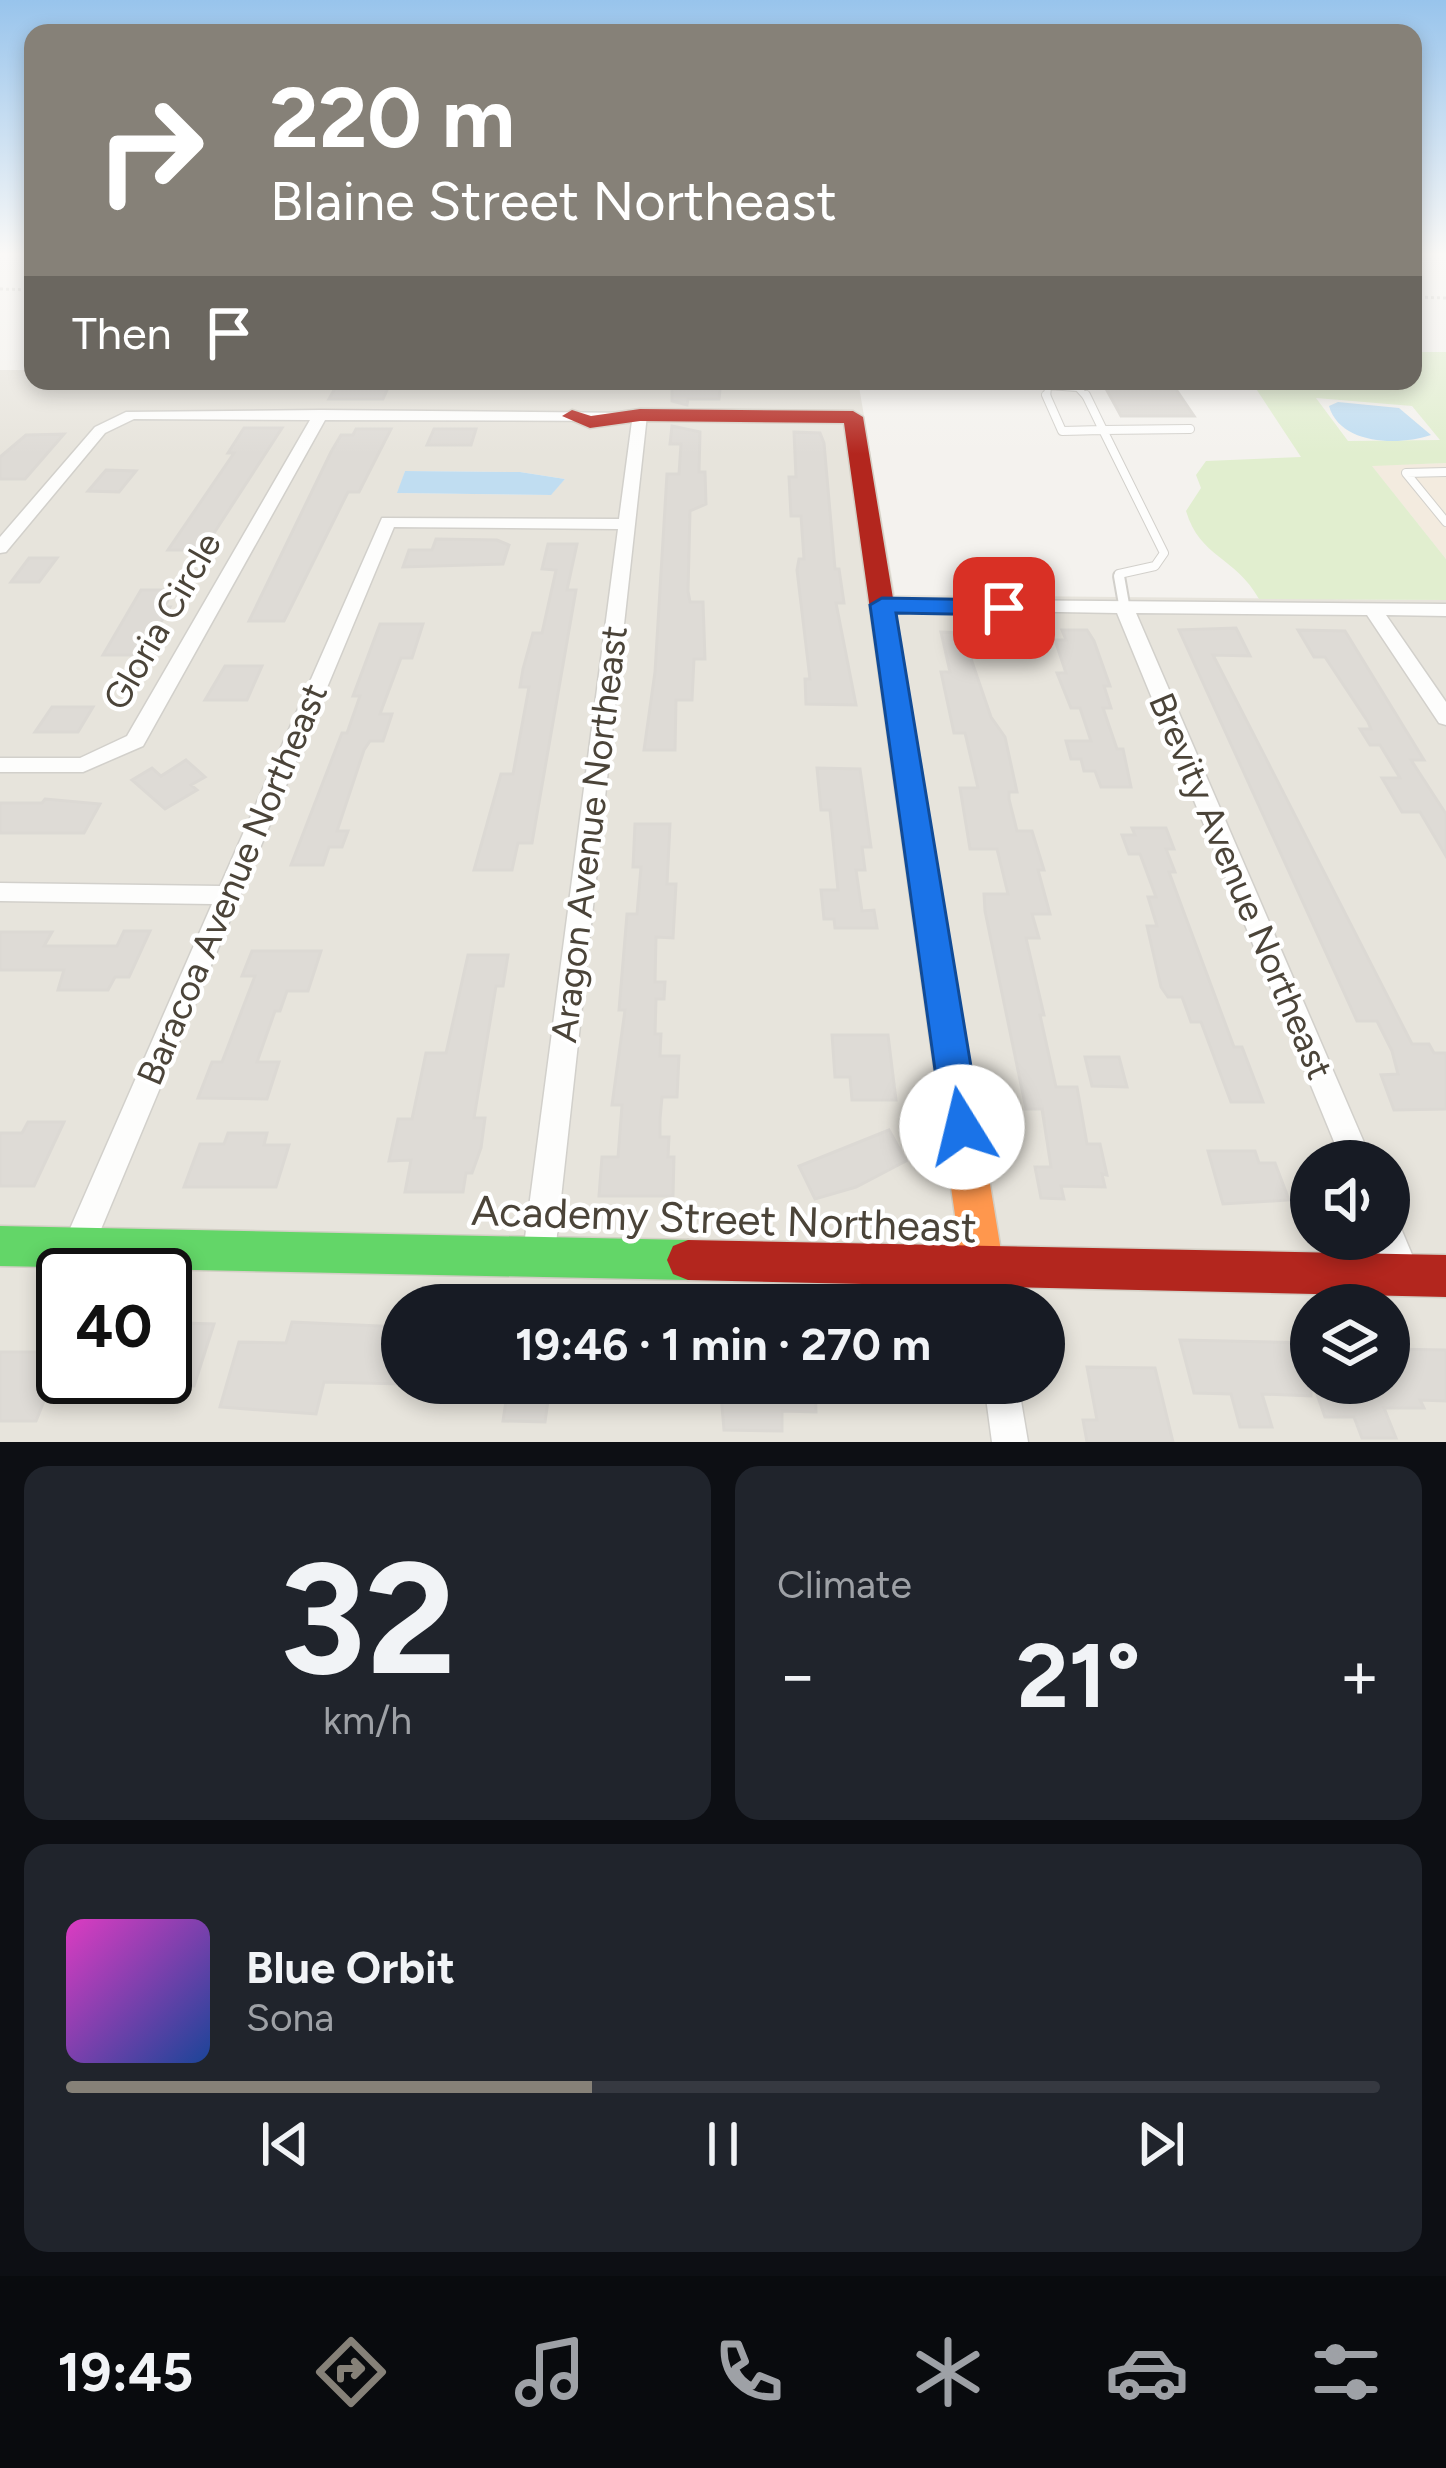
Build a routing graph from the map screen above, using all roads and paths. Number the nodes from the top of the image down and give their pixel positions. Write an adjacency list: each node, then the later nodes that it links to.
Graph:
1 (1047, 390): 7 (lane)
2 (1079, 390): 7 (lane)
3 (321, 414): 4 (street); 11 (street); 17 (street, Gloria Circle)
4 (572, 416): 5 (street)
5 (635, 416): 10 (street, Aragon Avenue Northeast); 12 (street)
6 (1190, 429): 7 (lane)
7 (1104, 431): 13 (lane)
8 (1446, 472): 9 (lane)
9 (1446, 522)
10 (627, 524): 19 (street, Baracoa Avenue Northeast); 23 (street, Aragon Avenue Northeast)
11 (0, 548)
12 (882, 605): 13 (street); 25 (street)
13 (1125, 610): 15 (street); 20 (street, Brevity Avenue Northeast)
14 (1446, 610): 15 (street)
15 (1374, 611): 16 (street)
16 (1446, 718)
17 (0, 765)
18 (0, 892): 19 (street)
19 (226, 896): 22 (street, Baracoa Avenue Northeast)
20 (1348, 1140)
21 (0, 1246): 22 (street, Academy Street Northeast)
22 (77, 1247): 23 (street, Academy Street Northeast)
23 (539, 1253): 25 (street, Academy Street Northeast)
24 (1398, 1260): 26 (street)
25 (984, 1269): 26 (street, Academy Street Northeast); 28 (street)
26 (1405, 1276): 27 (street, Academy Street Northeast)
27 (1446, 1276)
28 (986, 1284)
29 (1004, 1404): 30 (street)
30 (1010, 1442)

